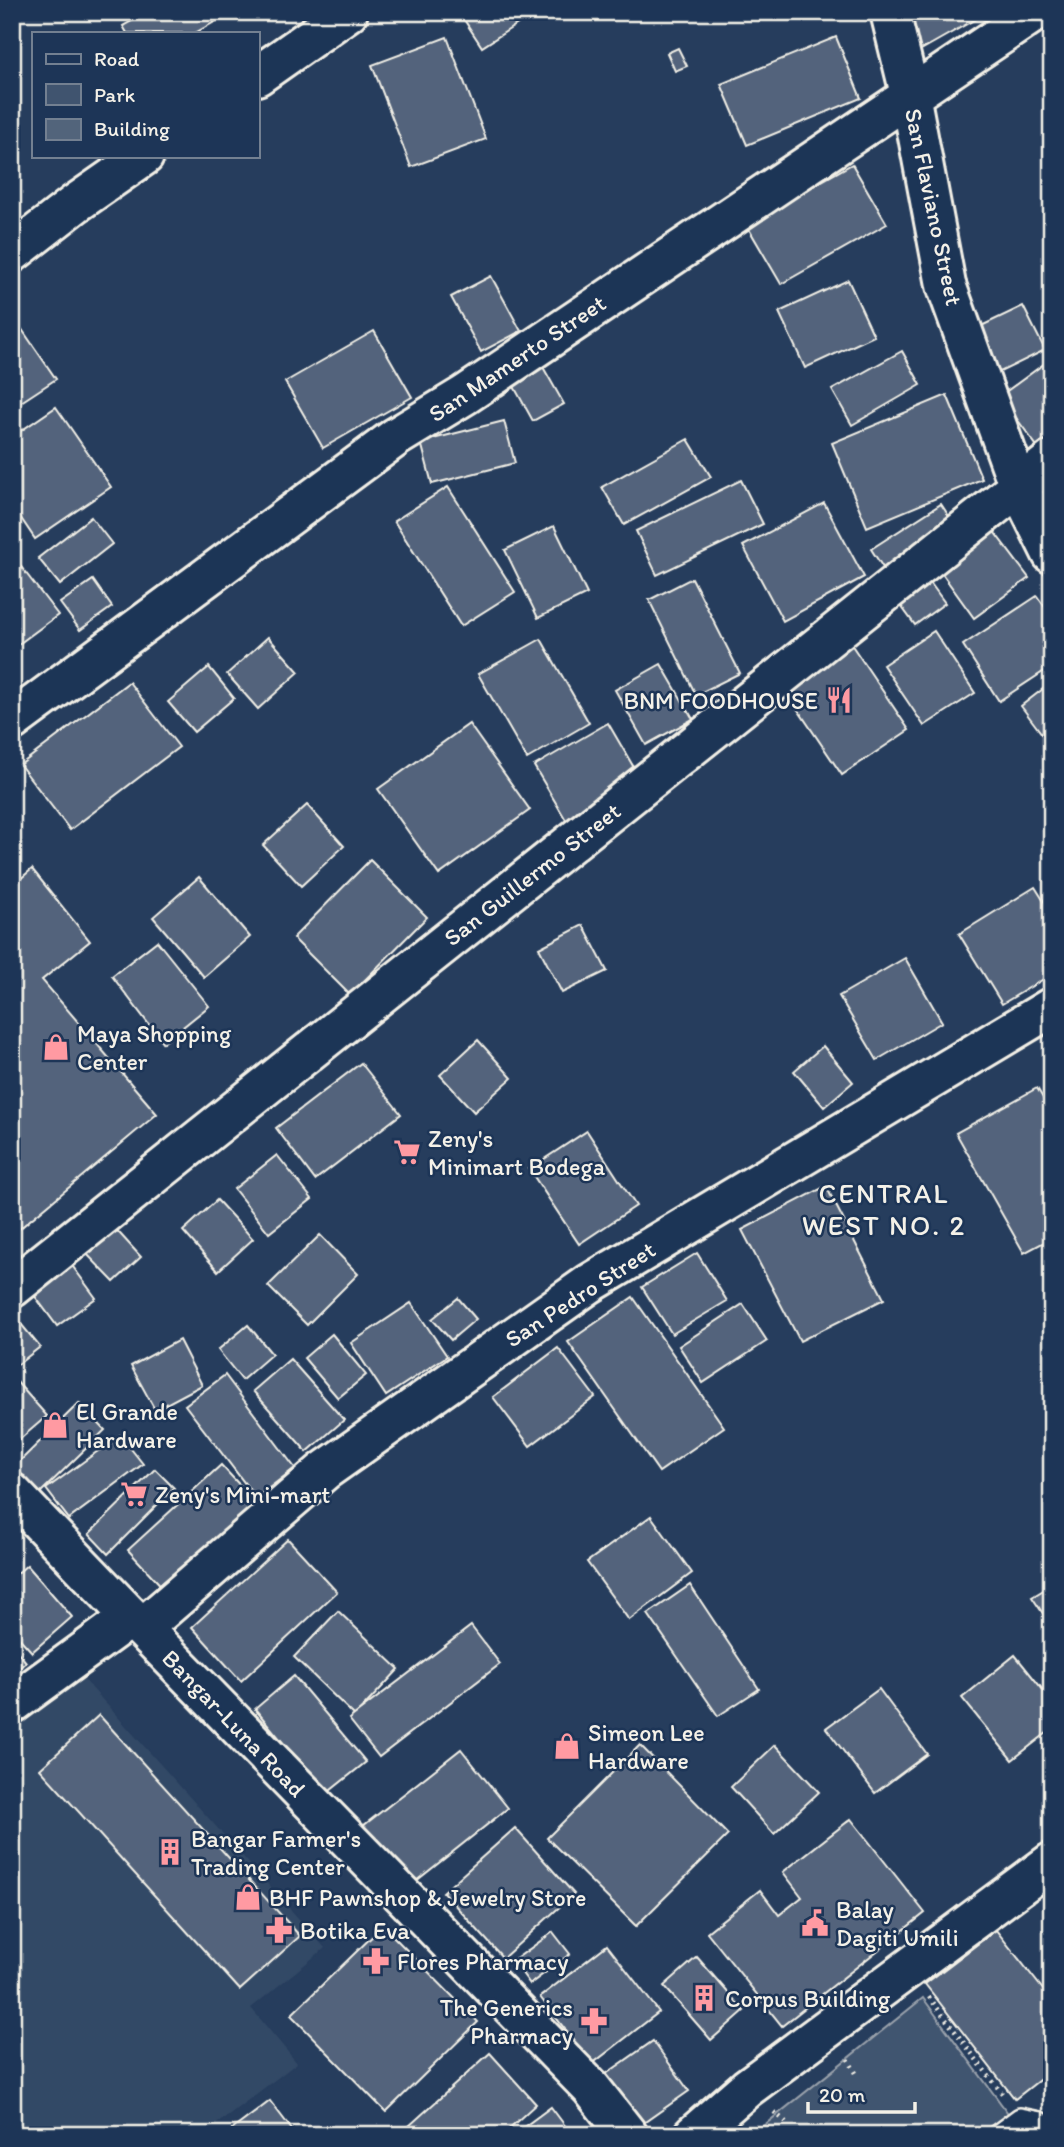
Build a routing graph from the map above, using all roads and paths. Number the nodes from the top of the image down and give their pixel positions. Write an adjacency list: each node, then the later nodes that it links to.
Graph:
1 (348, 12): 4 (street)
2 (890, 12): 5 (street, San Flaviano Street)
3 (1035, 12): 5 (street, San Mamerto Street)
4 (259, 75)
5 (910, 94): 9 (street, San Flaviano Street); 11 (street, San Mamerto Street)
6 (141, 158): 7 (street)
7 (12, 253)
8 (1052, 460): 9 (street, San Guillermo Street)
9 (1019, 487): 10 (street, San Flaviano Street); 13 (street, San Guillermo Street)
10 (1052, 554)
11 (12, 721)
12 (1052, 1007): 15 (street, San Pedro Street)
13 (12, 1287)
14 (12, 1493): 15 (street, Bangar-Luna Road)
15 (136, 1623): 16 (street, San Pedro Street); 21 (street, Bangar-Luna Road)
16 (12, 1704)
17 (1052, 1862): 18 (street)
18 (908, 1969): 19 (path); 22 (street)
19 (1020, 2118): 20 (lane); 23 (lane)
20 (1052, 2134)
21 (628, 2135)
22 (693, 2135)
23 (998, 2135)

